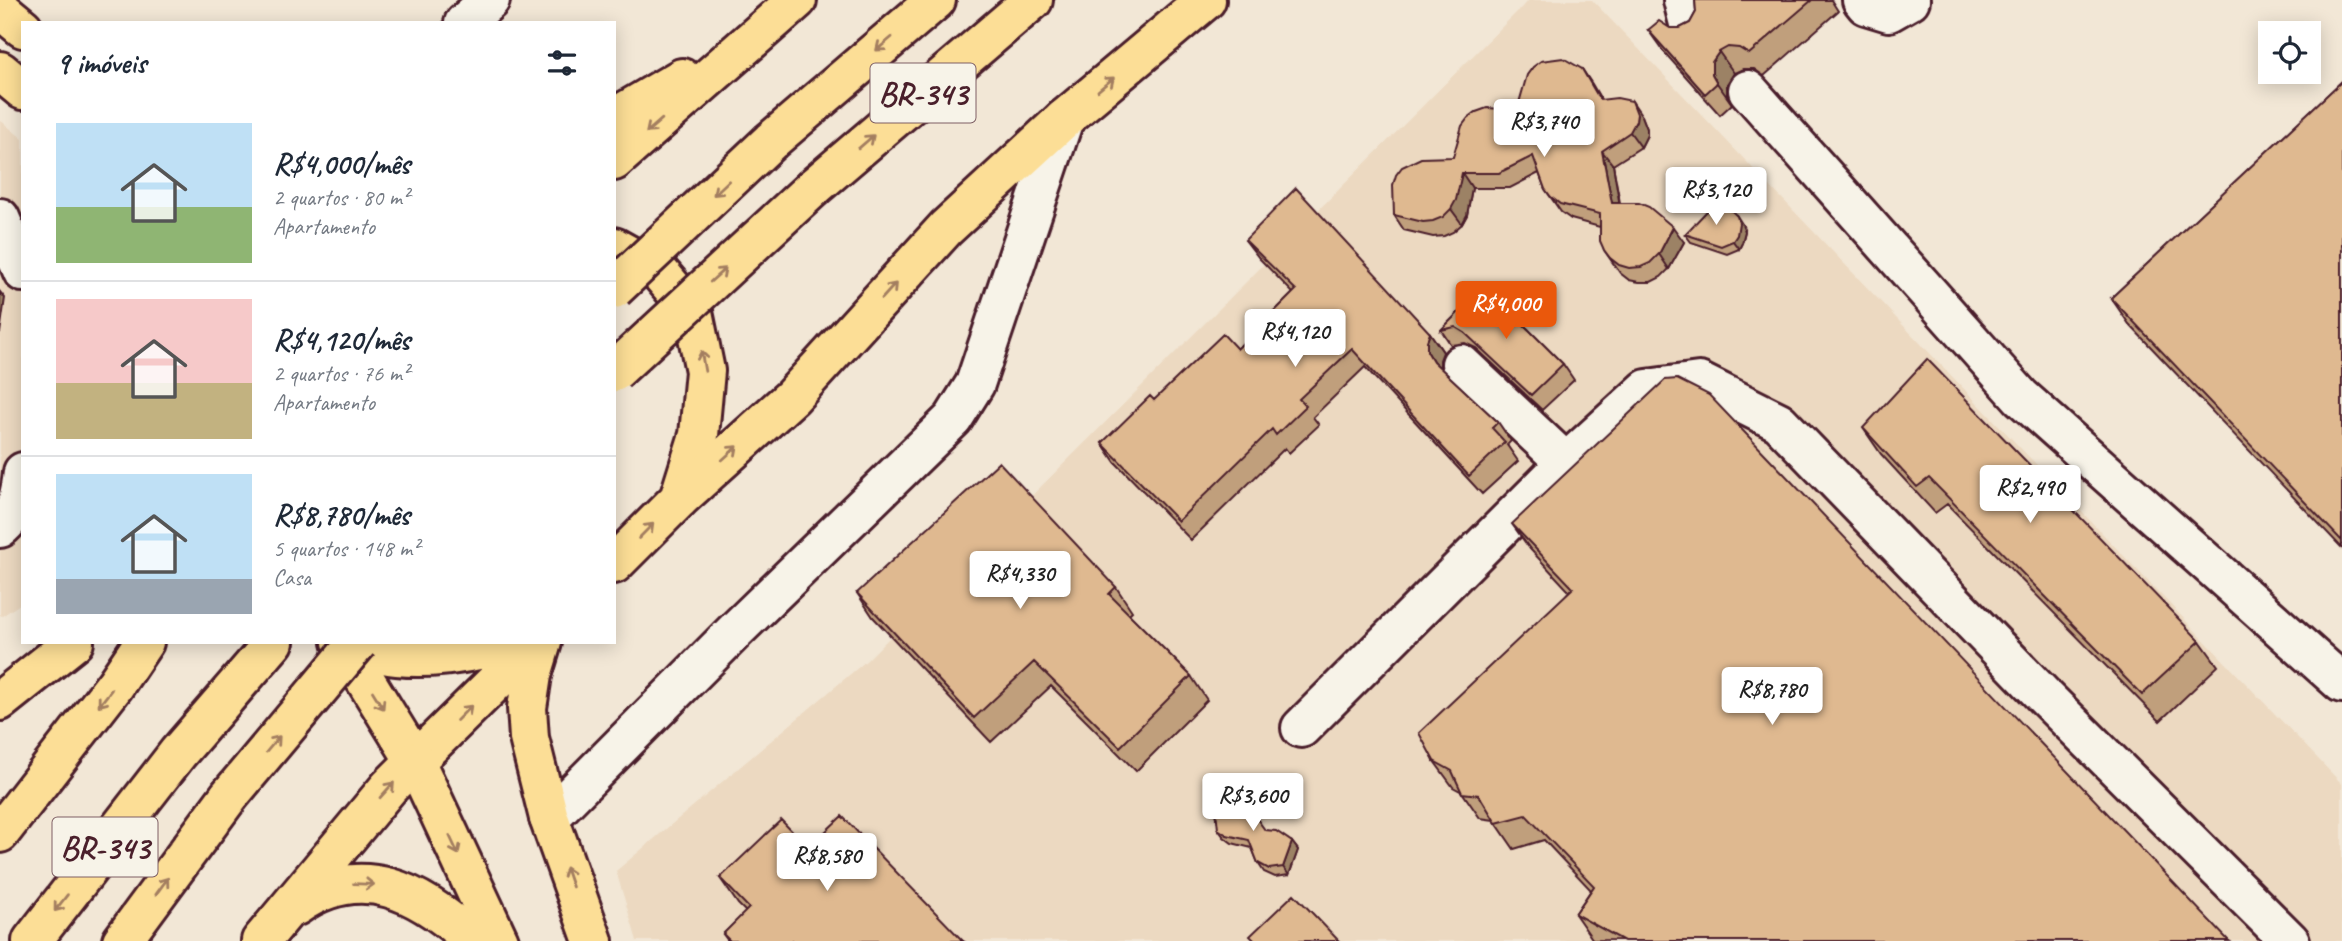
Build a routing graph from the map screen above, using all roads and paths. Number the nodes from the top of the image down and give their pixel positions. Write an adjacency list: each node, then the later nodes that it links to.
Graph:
1 (490, 0): 9 (street)
2 (936, 0): 20 (main road, BR-343, one-way to 20, bridge)
3 (1033, 0): 22 (main road, BR-343, one-way to 3, bridge)
4 (1206, 0): 15 (main road, one-way to 4)
5 (1862, 0): 6 (street)
6 (1910, 0)
7 (0, 9): 10 (main road)
8 (774, 12): 14 (main road); 16 (main road, one-way to 16)
9 (466, 21)
10 (21, 26)
11 (0, 71): 12 (main road)
12 (21, 88)
13 (1748, 90): 37 (street)
14 (616, 117)
15 (1064, 119): 25 (main road, one-way to 15); 41 (street)
16 (616, 159)
17 (0, 218): 19 (street)
18 (616, 248): 25 (main road, one-way to 18)
19 (21, 266)
20 (616, 287)
21 (1461, 364): 23 (street)
22 (616, 370)
23 (1566, 463): 39 (street); 49 (street)
24 (21, 486): 26 (street)
25 (679, 499): 27 (main road, one-way to 25)
26 (0, 528)
27 (616, 562)
28 (71, 644): 38 (main road)
29 (143, 644): 42 (main road, one-way to 42)
30 (272, 644): 44 (main road, BR-343, one-way to 44)
31 (343, 644): 40 (main road, one-way to 40)
32 (354, 644): 34 (main road)
33 (356, 644): 45 (main road, BR-343, one-way to 33, bridge)
34 (507, 644)
35 (534, 644): 40 (main road, one-way to 35)
36 (541, 644): 41 (main road)
37 (2342, 684)
38 (0, 701)
39 (1301, 727)
40 (415, 761): 43 (main road, one-way to 40); 47 (main road, one-way to 47)
41 (549, 818): 48 (main road, one-way to 41)
42 (0, 833)
43 (270, 929): 46 (main road, one-way to 46)
44 (32, 941)
45 (121, 941)
46 (473, 941)
47 (499, 941)
48 (593, 941)
49 (2290, 941)

